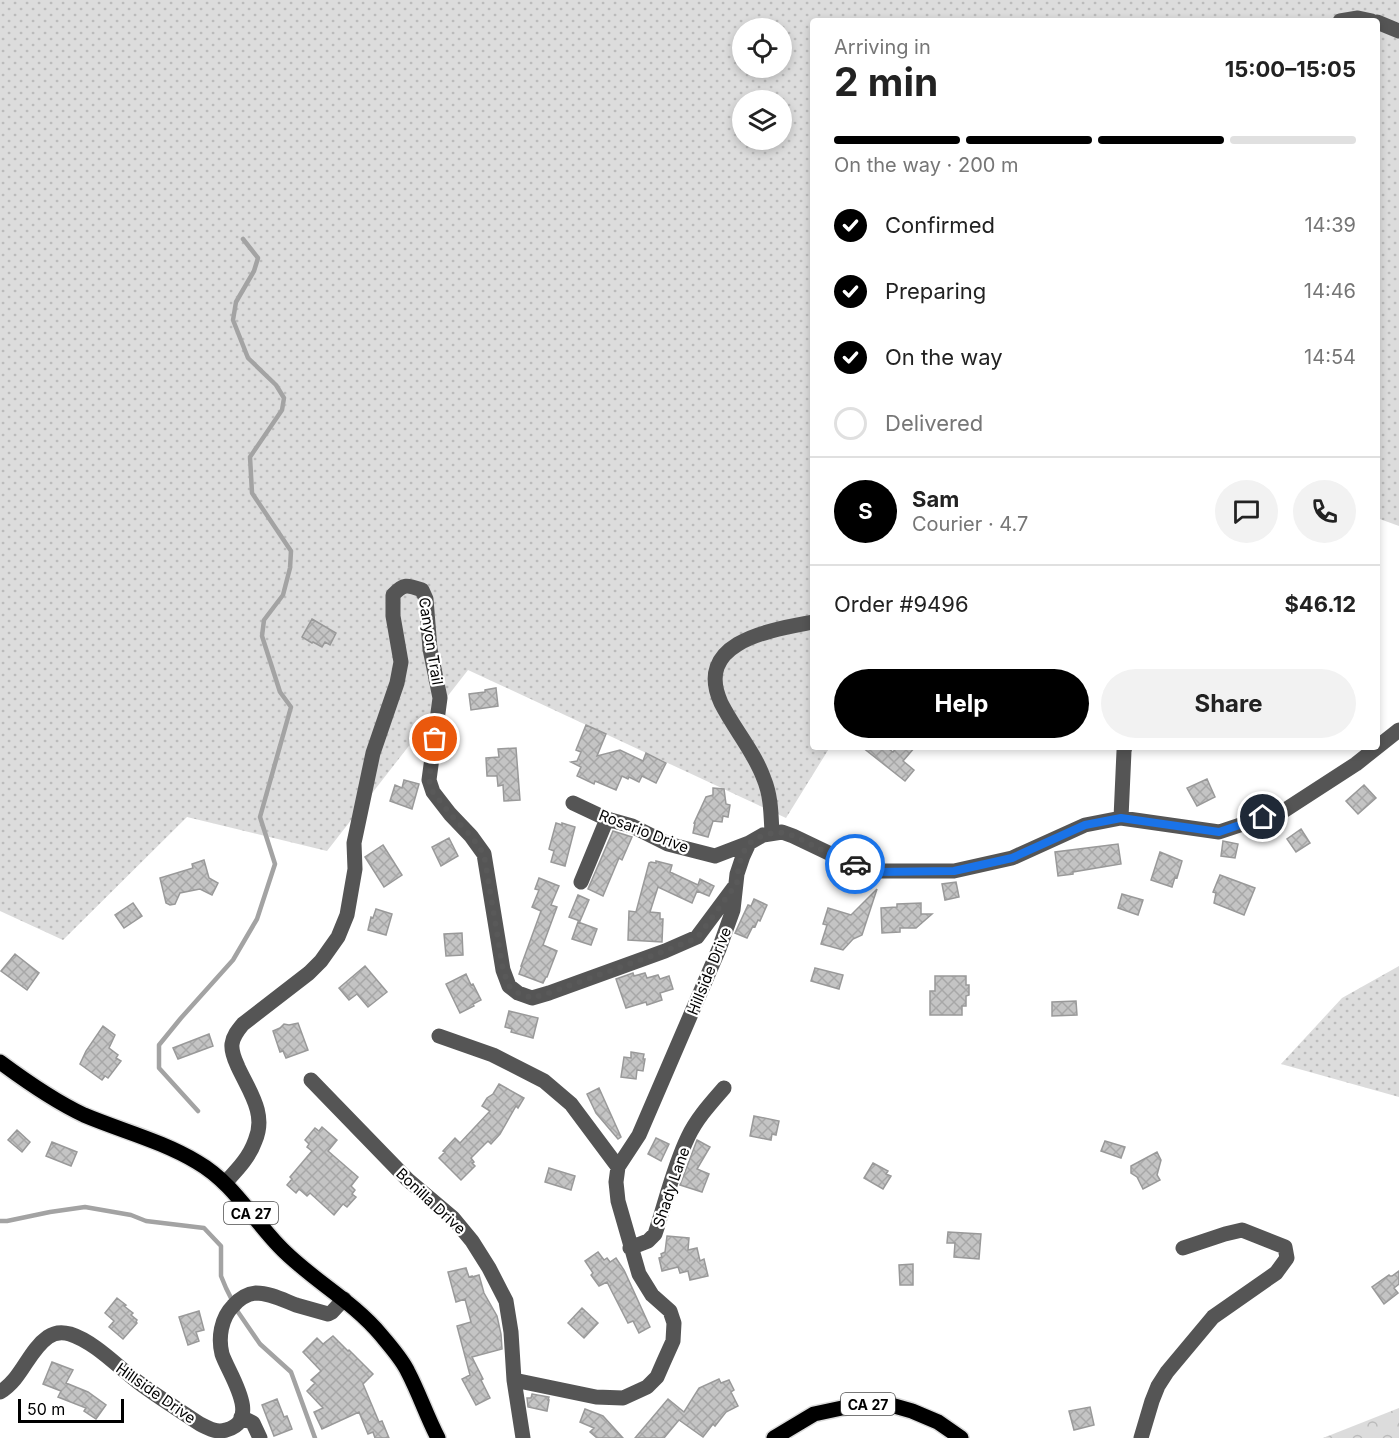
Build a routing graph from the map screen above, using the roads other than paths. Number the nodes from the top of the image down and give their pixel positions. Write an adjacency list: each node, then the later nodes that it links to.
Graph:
1 (1380, 23): 2 (street)
2 (1399, 31)
3 (810, 623): 11 (street)
4 (1399, 730): 5 (street)
5 (1380, 745)
6 (1124, 750): 9 (street)
7 (1374, 750): 9 (street)
8 (573, 803): 10 (street, Rosario Drive)
9 (1121, 818): 11 (street)
10 (607, 819): 12 (street, Rosario Drive); 13 (street)
11 (772, 833): 12 (street)
12 (749, 843): 14 (street, Hillside Drive)
13 (581, 882)
14 (737, 883): 19 (street, Hillside Drive); 20 (street, Canyon Trail)
15 (440, 1036): 19 (street)
16 (0, 1062): 20 (main road, CA 27)
17 (311, 1080): 24 (street, Bonilla Drive)
18 (724, 1088): 21 (street, Shady Lane)
19 (618, 1167): 21 (street)
20 (225, 1183): 23 (main road, CA 27)
21 (630, 1248): 24 (street)
22 (1183, 1248): 32 (street)
23 (344, 1299): 26 (street); 28 (main road, CA 27)
24 (514, 1380): 29 (street)
25 (0, 1392): 26 (street, Hillside Drive)
26 (241, 1417): 27 (street)
27 (260, 1438)
28 (438, 1438)
29 (523, 1438)
30 (774, 1438): 31 (main road, CA 27)
31 (960, 1438)
32 (1141, 1438)

